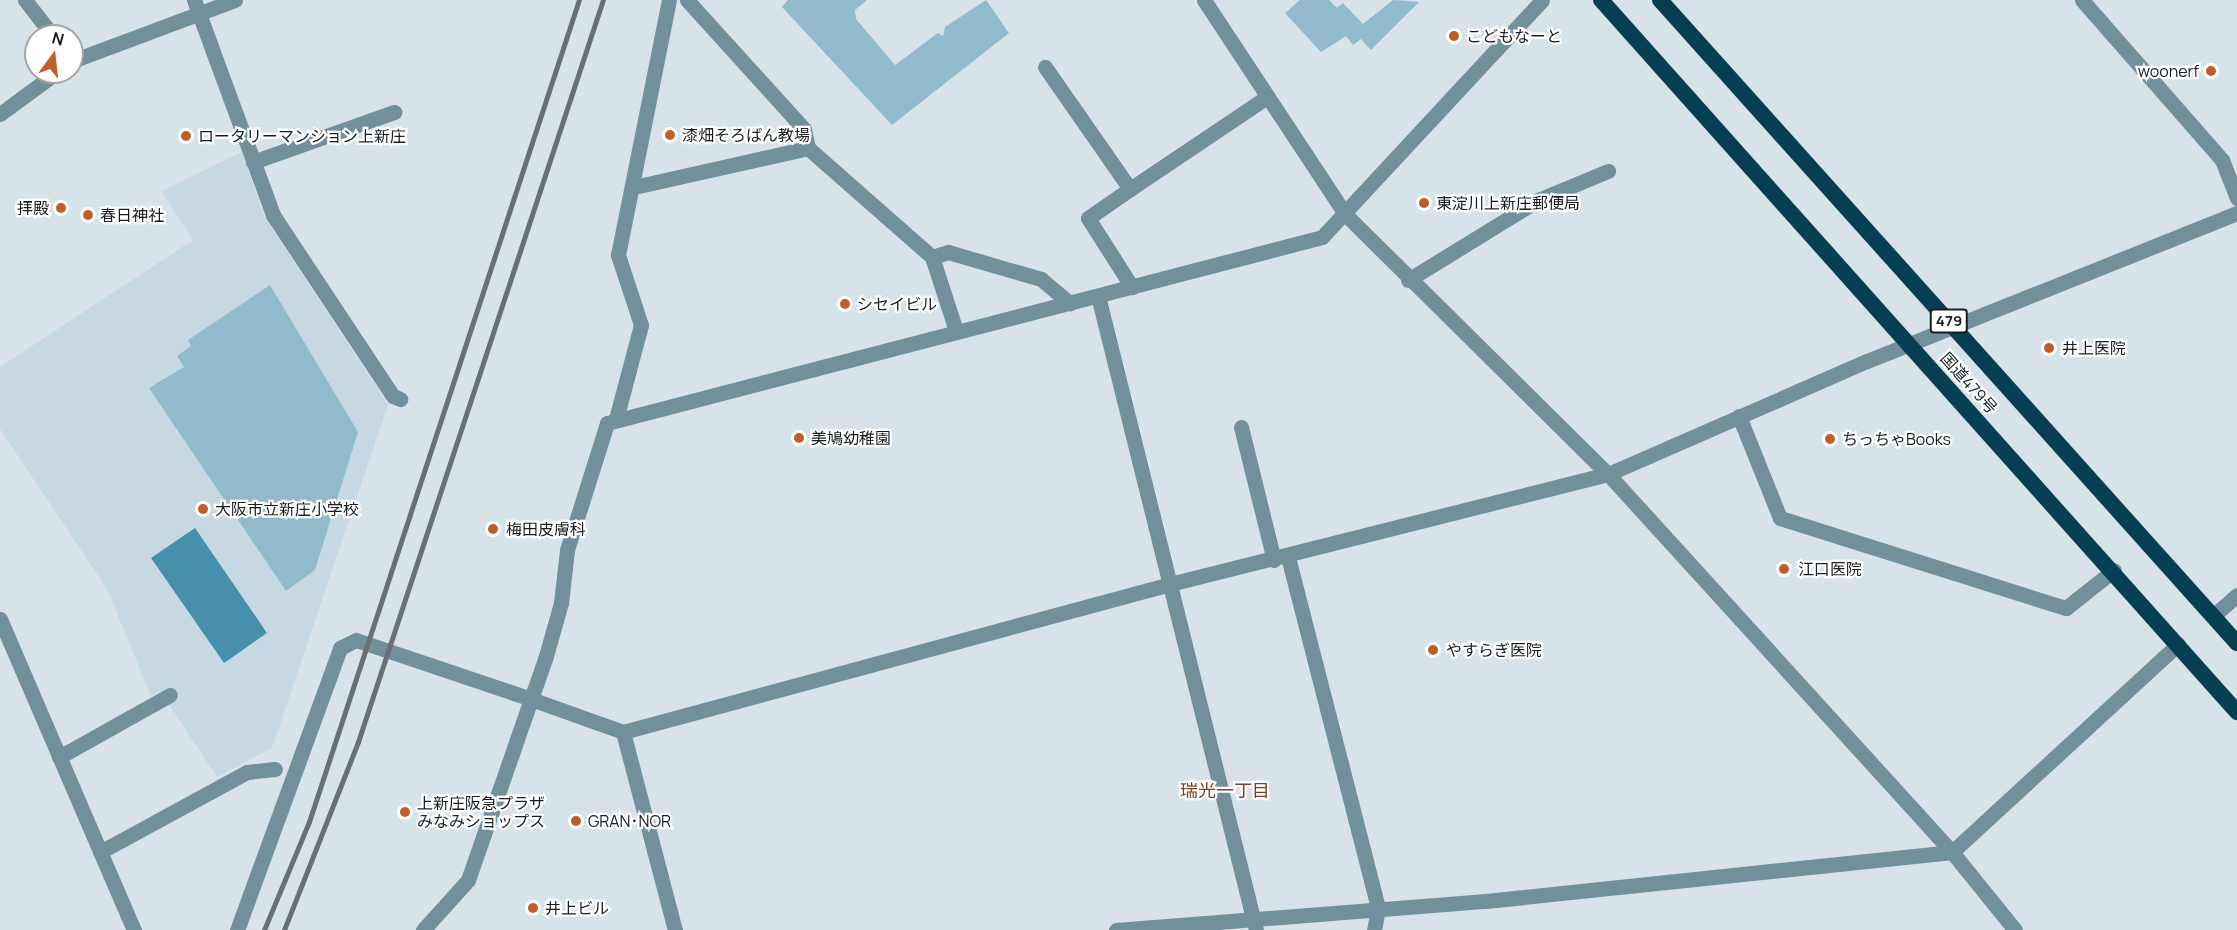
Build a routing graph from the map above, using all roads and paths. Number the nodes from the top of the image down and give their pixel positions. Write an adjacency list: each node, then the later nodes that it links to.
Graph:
1 (25, 0): 11 (street)
2 (235, 0): 10 (street)
3 (669, 0): 21 (street)
4 (687, 0): 18 (street)
5 (1204, 0): 15 (street)
6 (1542, 0): 25 (street)
7 (1600, 0): 33 (highway, 国道479号 / 479)
8 (1660, 0): 31 (highway, 国道479号 / 479)
9 (2082, 0): 23 (street)
10 (196, 7): 12 (street); 19 (street)
11 (44, 24)
12 (84, 55)
13 (1045, 67): 22 (street)
14 (41, 84): 17 (street)
15 (1268, 97): 22 (street); 25 (street)
16 (394, 112): 19 (street)
17 (0, 114)
18 (808, 148): 21 (street); 26 (street)
19 (253, 162): 34 (street)
20 (1608, 171): 27 (street)
21 (634, 187): 36 (street)
22 (1130, 189): 28 (street)
23 (2237, 198)
24 (2237, 213): 31 (street)
25 (1346, 215): 27 (street); 28 (street)
26 (932, 257): 30 (street); 32 (street)
27 (1408, 280): 38 (street)
28 (1132, 287): 29 (street)
29 (1098, 296): 30 (street); 41 (street)
30 (1070, 303): 32 (street)
31 (1957, 329): 33 (street); 43 (highway, 国道479号 / 479)
32 (956, 331): 36 (street)
33 (1911, 345): 35 (street); 40 (highway, 国道479号 / 479)
34 (400, 399)
35 (1739, 416): 38 (street); 40 (street)
36 (616, 419): 48 (street)
37 (1241, 427): 39 (street)
38 (1608, 474): 39 (street); 54 (street)
39 (1281, 558): 41 (street); 55 (street)
40 (2114, 570): 46 (highway, 国道479号 / 479)
41 (1170, 584): 50 (street); 56 (street)
42 (2237, 595): 43 (street)
43 (2213, 616): 45 (highway, 国道479号 / 479)
44 (1, 624): 51 (street)
45 (2237, 643)
46 (2178, 645): 49 (highway, 国道479号 / 479); 54 (street)
47 (170, 695): 51 (street)
48 (531, 699): 50 (street); 58 (street); 59 (street)
49 (2237, 712)
50 (623, 732): 60 (street)
51 (59, 757): 53 (street)
52 (275, 769): 53 (street)
53 (100, 852): 57 (street)
54 (1952, 852): 55 (street); 63 (street)
55 (1378, 908): 56 (street); 62 (street)
56 (1256, 923): 61 (street)
57 (134, 930)
58 (237, 930)
59 (423, 930)
60 (675, 930)
61 (1116, 930)
62 (1374, 930)
63 (2015, 930)

